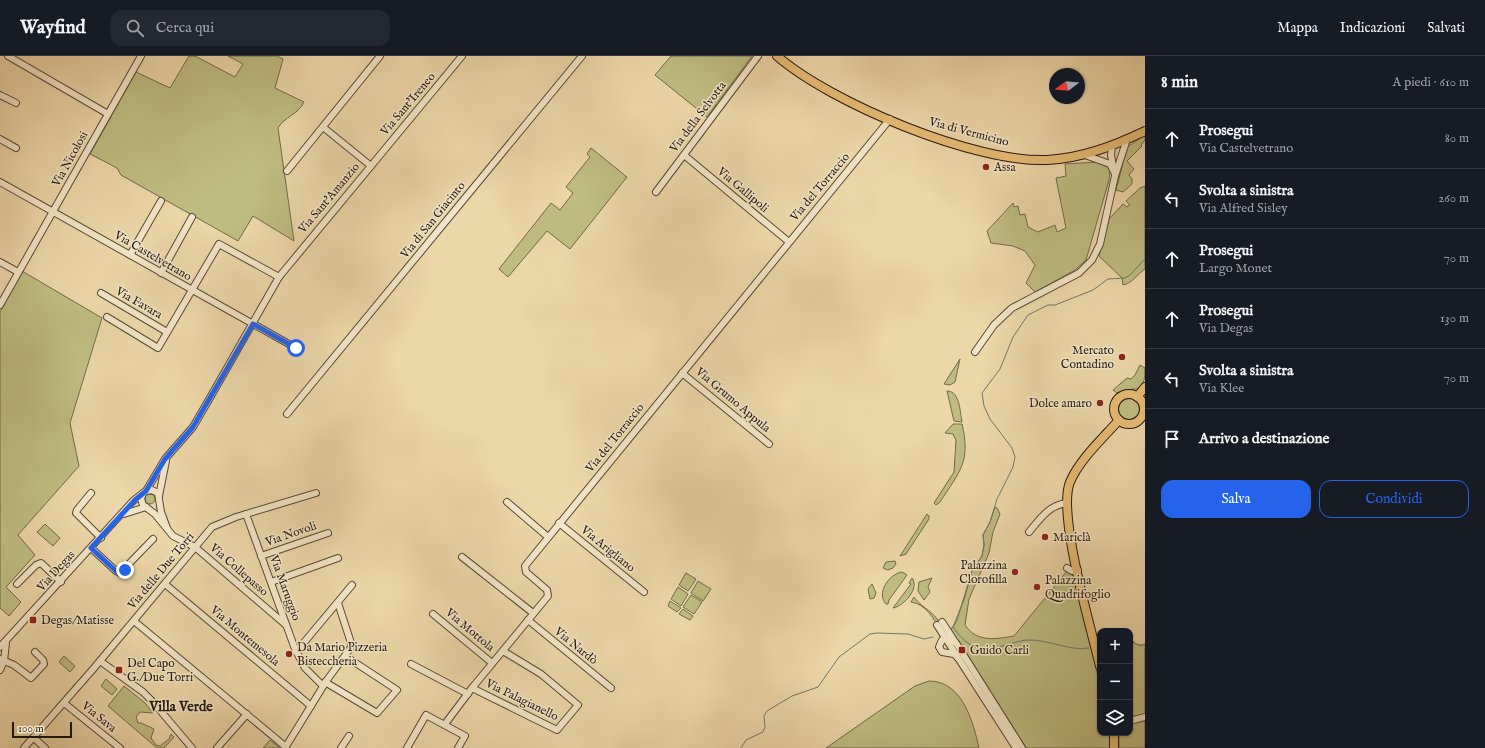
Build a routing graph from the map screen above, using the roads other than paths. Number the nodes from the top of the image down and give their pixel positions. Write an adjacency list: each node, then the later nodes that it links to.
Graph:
1 (8, 56): 10 (street)
2 (141, 56): 10 (street, Via Nicolosi)
3 (380, 56): 12 (street)
4 (462, 56): 21 (street, Via Sant'Ireneo)
5 (582, 56): 47 (street, Via di San Giacinto)
6 (758, 56): 18 (street, Via della Selvotta)
7 (782, 58): 11 (main road, Via di Vermicino)
8 (0, 95): 9 (street)
9 (16, 103)
10 (108, 114): 28 (street, Via Nicolosi)
11 (890, 119): 19 (main road, Via di Vermicino); 30 (street, Via del Torraccio)
12 (323, 127): 21 (street, Via Sant'Amanzio); 23 (street)
13 (1145, 131): 15 (main road, Via di Vermicino)
14 (0, 139): 17 (street)
15 (1127, 139): 16 (main road, Via di Vermicino); 20 (street)
16 (1112, 146): 19 (main road, Via di Vermicino); 20 (street); 22 (street)
17 (16, 148)
18 (684, 155): 26 (street, Via della Selvotta); 30 (street, Via Gallipoli)
19 (1085, 155): 22 (street)
20 (1120, 159): 24 (street)
21 (371, 166): 35 (street, Via Sant'Amanzio)
22 (1114, 168): 24 (street)
23 (287, 171)
24 (1115, 176): 43 (street)
25 (0, 182): 28 (street, Via Castelvetrano)
26 (656, 192)
27 (161, 201): 31 (street)
28 (54, 212): 31 (street, Via Castelvetrano); 33 (street, Via Nicolosi)
29 (192, 217): 34 (street)
30 (789, 242): 44 (street, Via del Torraccio)
31 (130, 255): 34 (street, Via Castelvetrano)
32 (0, 262): 33 (street)
33 (18, 272): 38 (street, Via Nicolosi)
34 (161, 273): 36 (street, Via Castelvetrano)
35 (279, 277): 36 (street); 40 (street, Via Sant'Amanzio)
36 (192, 290): 40 (street, Via Castelvetrano); 41 (street)
37 (101, 293): 41 (street, Via Favara)
38 (0, 305)
39 (108, 317): 41 (street)
40 (253, 324): 42 (street, Via Castelvetrano); 50 (street, Via Degas)
41 (167, 332)
42 (296, 348)
43 (974, 351)
44 (682, 373): 49 (street, Via Grumo Appula); 60 (street, Via del Torraccio)
45 (1145, 387): 46 (main road)
46 (1137, 397): 48 (main road); 48 (main road)
47 (287, 414)
48 (1118, 420): 56 (main road)
49 (769, 444)
50 (167, 456): 51 (street, Via Degas); 54 (street)
51 (144, 492): 54 (street); 57 (street); 59 (street, Via Degas)
52 (91, 493): 65 (street)
53 (316, 493): 58 (street, Via delle Due Torri)
54 (159, 498): 57 (street); 61 (street)
55 (507, 502): 64 (street)
56 (1066, 503): 62 (street); 73 (main road)
57 (147, 508): 59 (street, Via Degas); 61 (street)
58 (246, 514): 67 (street, Via delle Due Torri); 69 (street, Via Maruggio)
59 (123, 515): 65 (street, Via Degas)
60 (559, 523): 64 (street, Via del Torraccio); 79 (street, Via Arigliano)
61 (167, 528): 67 (street)
62 (1029, 532)
63 (328, 533): 69 (street, Via Novoli)
64 (548, 537): 81 (street, Via del Torraccio)
65 (102, 538): 68 (street, Via Degas)
66 (153, 539): 68 (street)
67 (196, 547): 77 (street, Via delle Due Torri); 85 (street, Via Collepasso)
68 (91, 548): 74 (street, Via Degas)
69 (262, 556): 75 (street, Via Maruggio)
70 (462, 557): 81 (street)
71 (338, 558): 75 (street)
72 (1067, 568): 73 (street)
73 (1078, 570): 99 (main road)
74 (61, 582): 76 (street); 87 (street, Via Degas)
75 (271, 582): 85 (street, Via Maruggio)
76 (17, 584)
77 (165, 584): 84 (street, Via delle Due Torri); 106 (street, Via Montemesola)
78 (352, 585): 80 (street)
79 (644, 592)
80 (338, 603): 92 (street); 93 (street)
81 (533, 613): 83 (street, Via del Torraccio)
82 (434, 614): 97 (street, Via Mottola)
83 (528, 620): 90 (street, Via del Torraccio); 103 (street, Via Nardò)
84 (134, 621): 96 (street, Via delle Due Torri); 107 (street)
85 (286, 625): 92 (street, Via Maruggio)
86 (946, 639): 88 (street); 88 (street); 94 (street); 94 (street)
87 (7, 642): 89 (street, Via Degas); 95 (street)
88 (956, 643): 124 (street)
89 (0, 648)
90 (503, 651): 97 (street, Via del Torraccio); 102 (street, Via Palagianello)
91 (35, 652): 95 (street)
92 (296, 652): 101 (street, Via Maruggio)
93 (345, 656): 101 (street); 101 (street, Via Maruggio)
94 (959, 659): 123 (street)
95 (2, 660): 100 (street)
96 (100, 661): 105 (street, Via delle Due Torri); 117 (street)
97 (492, 663): 102 (street, Via del Torraccio)
98 (411, 664): 104 (street)
99 (1100, 664)
100 (0, 670)
101 (324, 684): 106 (street)
102 (472, 688): 104 (street, Via del Torraccio)
103 (611, 688)
104 (468, 694): 110 (street, Via del Torraccio)
105 (64, 703): 113 (street, Via delle Due Torri); 116 (street, Via Sava)
106 (311, 706): 119 (street)
107 (247, 714): 118 (street); 119 (street)
108 (1145, 717): 109 (street)
109 (1133, 719)
110 (445, 724): 121 (street); 122 (street)
111 (349, 736): 120 (street)
112 (1114, 736): 125 (main road)
113 (34, 738): 114 (street, Via delle Due Torri); 115 (street)
114 (24, 748)
115 (45, 748)
116 (120, 748)
117 (192, 748)
118 (217, 748)
119 (285, 748)
120 (341, 748)
121 (407, 748)
122 (458, 748)
123 (1016, 748)
124 (1022, 748)
125 (1114, 748)

